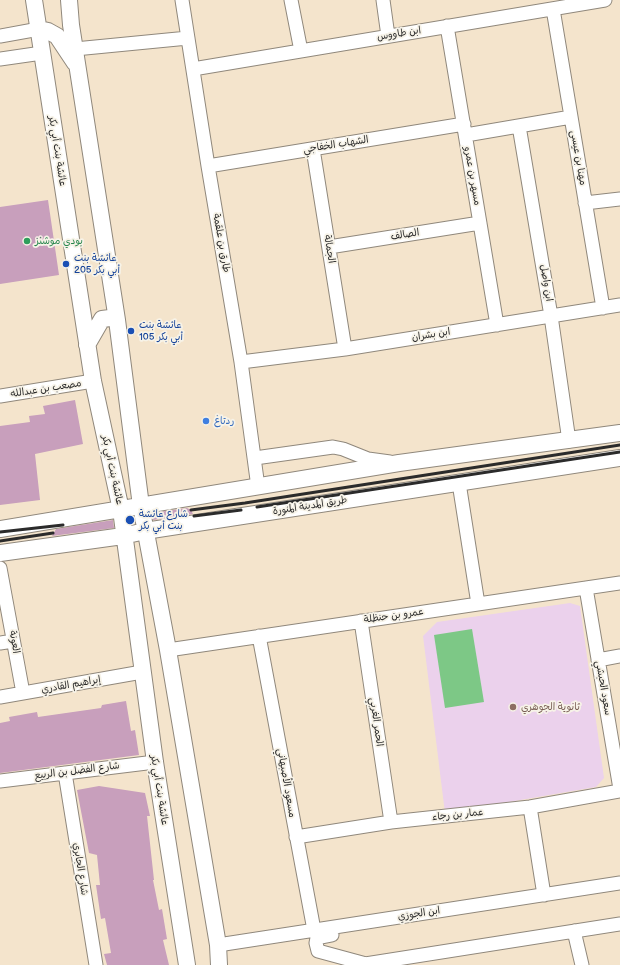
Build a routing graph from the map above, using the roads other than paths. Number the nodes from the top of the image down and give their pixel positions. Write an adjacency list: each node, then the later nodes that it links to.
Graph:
1 (34, 0): 10 (main road, عائشة بنت أبي بكر)
2 (182, 0): 14 (street, طارق بن علقمة)
3 (291, 0): 16 (street)
4 (383, 0): 13 (street)
5 (605, 0): 8 (street, ابن طاووس)
6 (69, 3): 12 (main road); 15 (main road, عائشة بنت أبي بكر)
7 (534, 6): 8 (street, ابن طاووس); 9 (street, ابن طاووس)
8 (553, 9): 21 (street, مهنا بن عيسى)
9 (447, 26): 13 (street, ابن طاووس); 23 (street, مسهر بن عمرو)
10 (39, 30): 11 (street); 12 (main road); 17 (main road, عائشة بنت أبي بكر)
11 (0, 36)
12 (57, 36): 17 (main road); 19 (main road)
13 (388, 36): 16 (street, ابن طاووس)
14 (188, 38): 15 (street); 20 (street, طارق بن علقمة)
15 (75, 50): 19 (main road, عائشة بنت أبي بكر)
16 (301, 51): 20 (street, ابن طاووس)
17 (42, 53): 18 (street); 35 (main road, عائشة بنت أبي بكر)
18 (0, 59)
19 (78, 68): 33 (main road, عائشة بنت أبي بكر)
20 (193, 69): 25 (street, طارق بن علقمة)
21 (571, 117): 22 (street, الشهاب الخفاجي); 27 (street, مهنا بن عيسى)
22 (519, 126): 23 (street, الشهاب الخفاجي); 32 (street, ابن واصل)
23 (465, 130): 24 (street, الشهاب الخفاجي); 28 (street, مسهر بن عمرو)
24 (313, 149): 25 (street, الشهاب الخفاجي); 29 (street, الجمالة)
25 (208, 166): 37 (street, طارق بن علقمة)
26 (620, 199): 27 (street)
27 (586, 203): 31 (street, مهنا بن عيسى)
28 (480, 223): 29 (street, الصالف); 34 (street, مسهر بن عمرو)
29 (329, 247): 36 (street, الجمالة)
30 (620, 305): 31 (street, ابن بشران)
31 (603, 308): 32 (street, ابن بشران)
32 (551, 316): 34 (street, ابن بشران); 41 (street, ابن واصل)
33 (117, 320): 35 (main road); 47 (main road, عائشة بنت أبي بكر)
34 (497, 325): 36 (street, ابن بشران)
35 (87, 345): 38 (main road, عائشة بنت أبي بكر)
36 (345, 349): 37 (street, ابن بشران)
37 (241, 362): 42 (street, طارق بن علقمة)
38 (93, 381): 39 (street, مصعب بن عبدالله); 48 (main road, عائشة بنت أبي بكر)
39 (0, 396)
40 (620, 433): 41 (main road)
41 (569, 441): 44 (main road)
42 (255, 458): 44 (street); 46 (street, طارق بن علقمة)
43 (620, 458): 45 (main road, طريق المدينة المنورة)
44 (399, 463): 46 (main road)
45 (459, 483): 50 (main road, طريق المدينة المنورة); 56 (street)
46 (258, 487): 47 (main road)
47 (141, 506): 48 (main road); 50 (main road, عائشة بنت أبي بكر)
48 (121, 510): 49 (main road); 51 (main road, عائشة بنت أبي بكر)
49 (0, 529)
50 (145, 531): 51 (main road, طريق المدينة المنورة); 61 (main road, عائشة بنت أبي بكر)
51 (123, 536): 52 (main road, طريق المدينة المنورة); 64 (main road, عائشة بنت أبي بكر)
52 (0, 553)
53 (0, 568): 59 (street, العونة)
54 (620, 583): 55 (street, عمرو بن حنظلة)
55 (586, 588): 56 (street, عمرو بن حنظلة); 63 (street, سعود الحبشي)
56 (478, 604): 57 (street, عمرو بن حنظلة)
57 (362, 621): 58 (street, عمرو بن حنظلة); 72 (street, الحمر الغربي)
58 (259, 636): 61 (street, عمرو بن حنظلة); 73 (street, مسعود الأصبهاني)
59 (13, 641): 60 (street); 65 (street, العونة)
60 (0, 643)
61 (168, 650): 80 (main road, عائشة بنت أبي بكر)
62 (620, 656): 63 (street)
63 (598, 660): 70 (street, سعود الحبشي)
64 (142, 672): 65 (street, إبراهيم القادري); 67 (main road, عائشة بنت أبي بكر)
65 (23, 693): 66 (street, إبراهيم القادري)
66 (0, 697)
67 (155, 762): 68 (street, شارع الفضل بن الربيع); 84 (main road, عائشة بنت أبي بكر)
68 (65, 773): 69 (street, شارع الفضل بن الربيع); 83 (street, شارع الجابري)
69 (0, 781)
70 (620, 790): 71 (street, عمار بن رجاء)
71 (530, 807): 72 (street, عمار بن رجاء); 75 (street)
72 (391, 822): 73 (street, عمار بن رجاء)
73 (296, 837): 78 (street, مسعود الأصبهاني)
74 (620, 883): 75 (street, ابن الجوزي)
75 (544, 895): 76 (street, ابن الجوزي)
76 (379, 920): 78 (street, ابن الجوزي); 82 (street)
77 (620, 924): 79 (street)
78 (314, 930): 80 (street, ابن الجوزي)
79 (574, 931): 81 (street); 86 (street)
80 (218, 945): 85 (main road, عائشة بنت أبي بكر)
81 (408, 961): 82 (street)
82 (362, 964)
83 (96, 965)
84 (187, 965)
85 (219, 965)
86 (582, 965)

